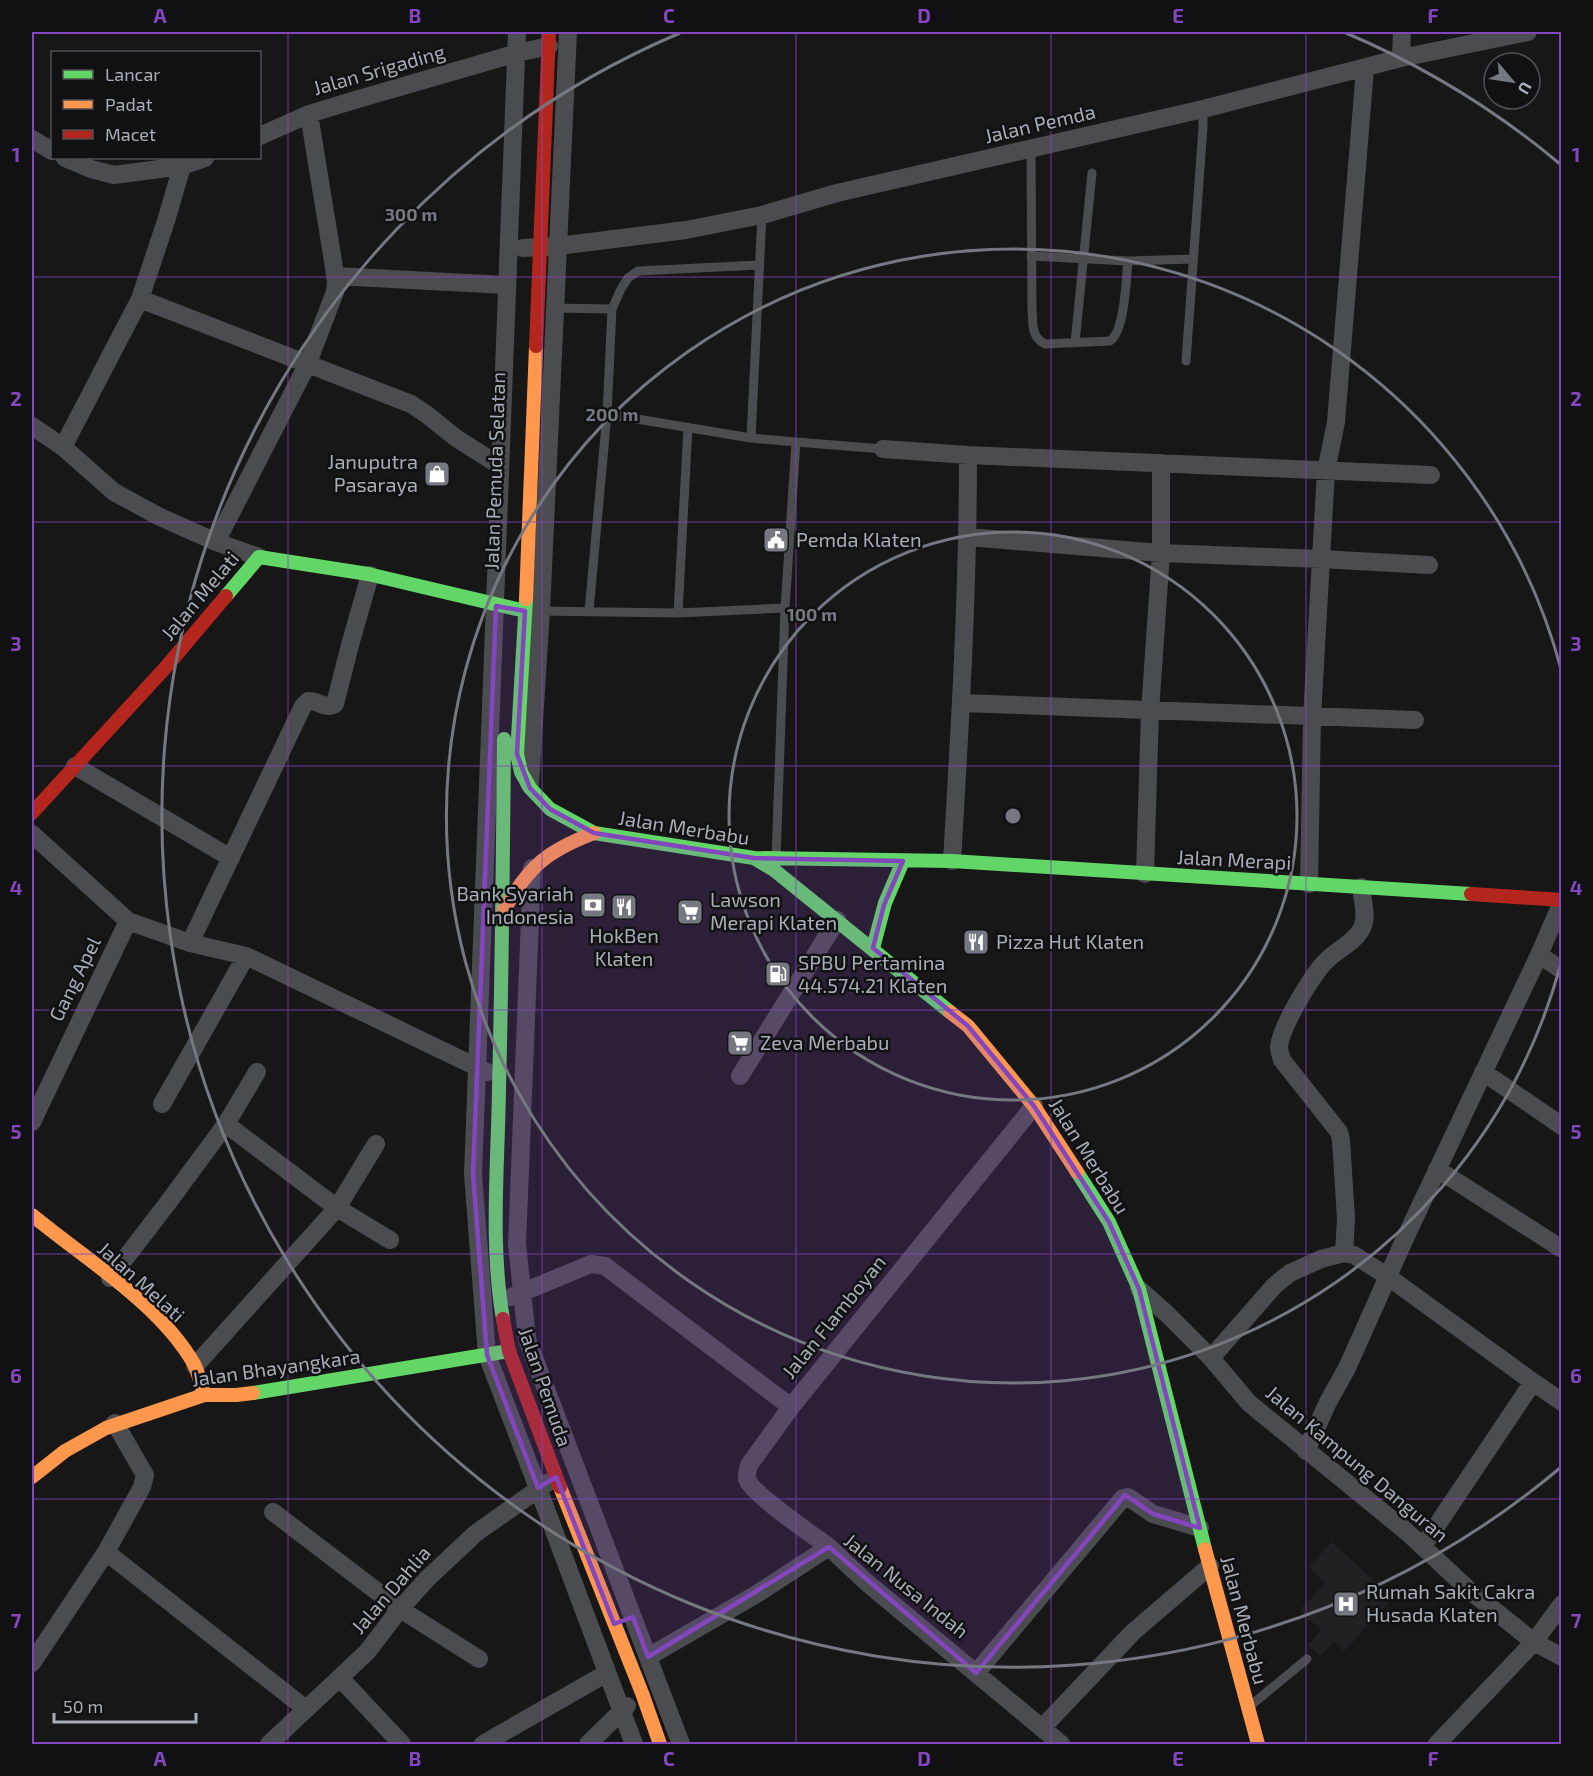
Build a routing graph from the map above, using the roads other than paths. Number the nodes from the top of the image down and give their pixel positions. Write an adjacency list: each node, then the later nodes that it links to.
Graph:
1 (516, 32): 6 (street)
2 (531, 32): 6 (main road)
3 (567, 32): 20 (street)
4 (1402, 32): 7 (street)
5 (1528, 32): 7 (street, Jalan Pemda)
6 (535, 49): 10 (street, Jalan Srigading); 21 (main road); 28 (street)
7 (1401, 58): 8 (street, Jalan Pemda)
8 (1365, 69): 9 (street, Jalan Pemda); 46 (street)
9 (1203, 109): 13 (street, Jalan Pemda); 24 (lane)
10 (309, 114): 11 (street, Jalan Srigading); 27 (street)
11 (261, 136)
12 (32, 139): 14 (street)
13 (1031, 148): 19 (street, Jalan Pemda); 22 (lane)
14 (51, 150)
15 (67, 159): 17 (street)
16 (202, 159): 17 (street)
17 (182, 166): 29 (street)
18 (1092, 173): 23 (lane)
19 (762, 215): 20 (street, Jalan Pemda); 26 (lane)
20 (558, 246): 21 (street, Jalan Pemda); 31 (street)
21 (528, 248): 31 (main road)
22 (1031, 256): 23 (lane); 33 (lane)
23 (1083, 258): 25 (lane); 33 (lane)
24 (1193, 259): 25 (lane); 34 (lane)
25 (1128, 261): 33 (lane)
26 (759, 265): 32 (lane); 39 (lane)
27 (335, 276): 28 (street); 35 (street)
28 (506, 285): 45 (street)
29 (140, 299): 35 (street); 41 (street)
30 (521, 307): 31 (main road)
31 (546, 308): 32 (lane); 57 (street)
32 (612, 309): 36 (lane)
33 (1075, 343)
34 (1186, 361)
35 (307, 364): 45 (street); 49 (street)
36 (607, 414): 38 (lane); 58 (lane)
37 (32, 426): 41 (street)
38 (688, 427): 39 (lane); 59 (lane)
39 (751, 438): 40 (lane)
40 (796, 442): 42 (lane); 56 (lane)
41 (63, 447): 49 (street)
42 (883, 449): 43 (street)
43 (968, 455): 44 (street); 48 (street)
44 (1161, 463): 46 (street); 50 (street)
45 (500, 466): 55 (street)
46 (1326, 471): 47 (street); 52 (street)
47 (1431, 474)
48 (968, 537): 50 (street); 60 (street)
49 (216, 542): 51 (street)
50 (1161, 553): 52 (street); 61 (street)
51 (259, 557): 54 (main road, Jalan Melati); 65 (main road, Jalan Melati)
52 (1322, 559): 53 (street); 62 (street)
53 (1429, 565)
54 (370, 575): 55 (main road, Jalan Melati); 70 (street)
55 (506, 607): 57 (main road); 88 (street)
56 (785, 608): 59 (lane); 72 (lane)
57 (533, 611): 58 (lane); 66 (street); 66 (main road)
58 (589, 611): 59 (lane)
59 (678, 613)
60 (962, 703): 61 (street); 74 (street)
61 (1150, 711): 62 (street); 76 (street)
62 (1312, 717): 63 (street); 77 (street)
63 (1415, 720)
64 (504, 722): 80 (main road)
65 (75, 766): 67 (main road, Jalan Melati); 70 (street)
66 (530, 788): 68 (main road)
67 (32, 813)
68 (594, 833): 71 (main road, Jalan Merbabu); 75 (main road)
69 (32, 834): 82 (street)
70 (231, 858): 83 (street)
71 (754, 858): 72 (main road, Jalan Merapi); 81 (main road, Jalan Merbabu)
72 (776, 858): 73 (main road, Jalan Merapi)
73 (903, 861): 74 (main road, Jalan Merapi); 84 (main road)
74 (952, 861): 76 (main road, Jalan Merapi)
75 (532, 868): 80 (main road); 108 (street)
76 (1145, 874): 77 (main road, Jalan Merapi)
77 (1309, 884): 78 (main road, Jalan Merapi)
78 (1361, 887): 79 (main road, Jalan Merapi); 104 (street)
79 (1562, 901): 85 (street)
80 (503, 913): 92 (main road, Jalan Pemuda)
81 (837, 920): 84 (main road, Jalan Merbabu); 91 (street)
82 (128, 921): 83 (street); 95 (street, Gang Apel)
83 (190, 942): 86 (street)
84 (873, 948): 94 (main road, Jalan Merbabu)
85 (1539, 955): 87 (street); 90 (street)
86 (246, 956): 88 (street); 93 (street)
87 (1562, 970)
88 (477, 1068): 92 (street); 111 (street)
89 (257, 1072): 96 (street)
90 (1484, 1072): 97 (street); 99 (street)
91 (740, 1076)
92 (500, 1078): 109 (main road, Jalan Pemuda)
93 (162, 1104)
94 (1034, 1106): 107 (main road, Jalan Merbabu); 117 (street, Jalan Flamboyan)
95 (32, 1122)
96 (226, 1125): 100 (street); 106 (street)
97 (1562, 1126)
98 (376, 1144): 100 (street)
99 (1437, 1169): 103 (street); 105 (street)
100 (337, 1208): 102 (street); 113 (street)
101 (32, 1215): 106 (main road, Jalan Melati)
102 (390, 1239)
103 (1562, 1249)
104 (1344, 1253): 105 (street); 112 (street)
105 (1387, 1276): 114 (street); 119 (street)
106 (110, 1278): 113 (main road, Jalan Melati)
107 (1139, 1289): 112 (street, Jalan Kampung Danguran); 124 (main road, Jalan Merbabu)
108 (522, 1293): 109 (street); 117 (street); 131 (street)
109 (500, 1301): 110 (main road, Jalan Pemuda)
110 (509, 1352): 111 (main road, Jalan Bhayangkara); 121 (main road, Jalan Pemuda)
111 (487, 1355): 115 (main road, Jalan Bhayangkara); 122 (street)
112 (1211, 1358): 119 (street, Jalan Kampung Danguran)
113 (195, 1365): 115 (main road, Jalan Melati)
114 (1533, 1382): 116 (street); 125 (street)
115 (204, 1395): 118 (main road, Jalan Bhayangkara)
116 (1562, 1402)
117 (791, 1407): 126 (street, Jalan Flamboyan)
118 (115, 1423): 120 (main road, Jalan Bhayangkara); 127 (street)
119 (1306, 1451): 125 (street, Jalan Kampung Danguran)
120 (35, 1470)
121 (556, 1477): 122 (street, Jalan Dahlia); 132 (main road, Jalan Pemuda)
122 (538, 1488): 130 (street, Jalan Dahlia); 139 (street)
123 (273, 1512): 130 (street)
124 (1200, 1528): 128 (main road, Jalan Merbabu); 140 (street)
125 (1423, 1546): 133 (street, Jalan Kampung Danguran)
126 (829, 1547): 134 (street, Jalan Nusa Indah); 140 (street, Jalan Nusa Indah)
127 (106, 1552): 138 (street); 144 (street)
128 (1210, 1566): 143 (main road, Jalan Merbabu); 146 (street)
129 (1562, 1604): 133 (street)
130 (400, 1609): 136 (street); 141 (street, Jalan Dahlia)
131 (633, 1617): 132 (street); 134 (street)
132 (614, 1624): 142 (main road, Jalan Pemuda)
133 (1534, 1642): 135 (street, Jalan Kampung Danguran); 156 (street)
134 (648, 1657): 153 (street)
135 (1562, 1657)
136 (479, 1659)
137 (1307, 1659): 143 (lane)
138 (32, 1663)
139 (607, 1673): 145 (street); 149 (street)
140 (976, 1673): 146 (street, Jalan Nusa Indah)
141 (340, 1678): 144 (street, Jalan Dahlia); 148 (street)
142 (642, 1693): 145 (street); 152 (main road, Jalan Pemuda)
143 (1248, 1708): 155 (main road, Jalan Merbabu)
144 (306, 1709): 147 (street, Jalan Dahlia)
145 (621, 1712): 150 (street); 151 (street)
146 (1042, 1728): 154 (street, Jalan Nusa Indah)
147 (269, 1744)
148 (402, 1744)
149 (483, 1744)
150 (588, 1744)
151 (634, 1744)
152 (660, 1744)
153 (681, 1744)
154 (1061, 1744)
155 (1258, 1744)
156 (1437, 1744)

